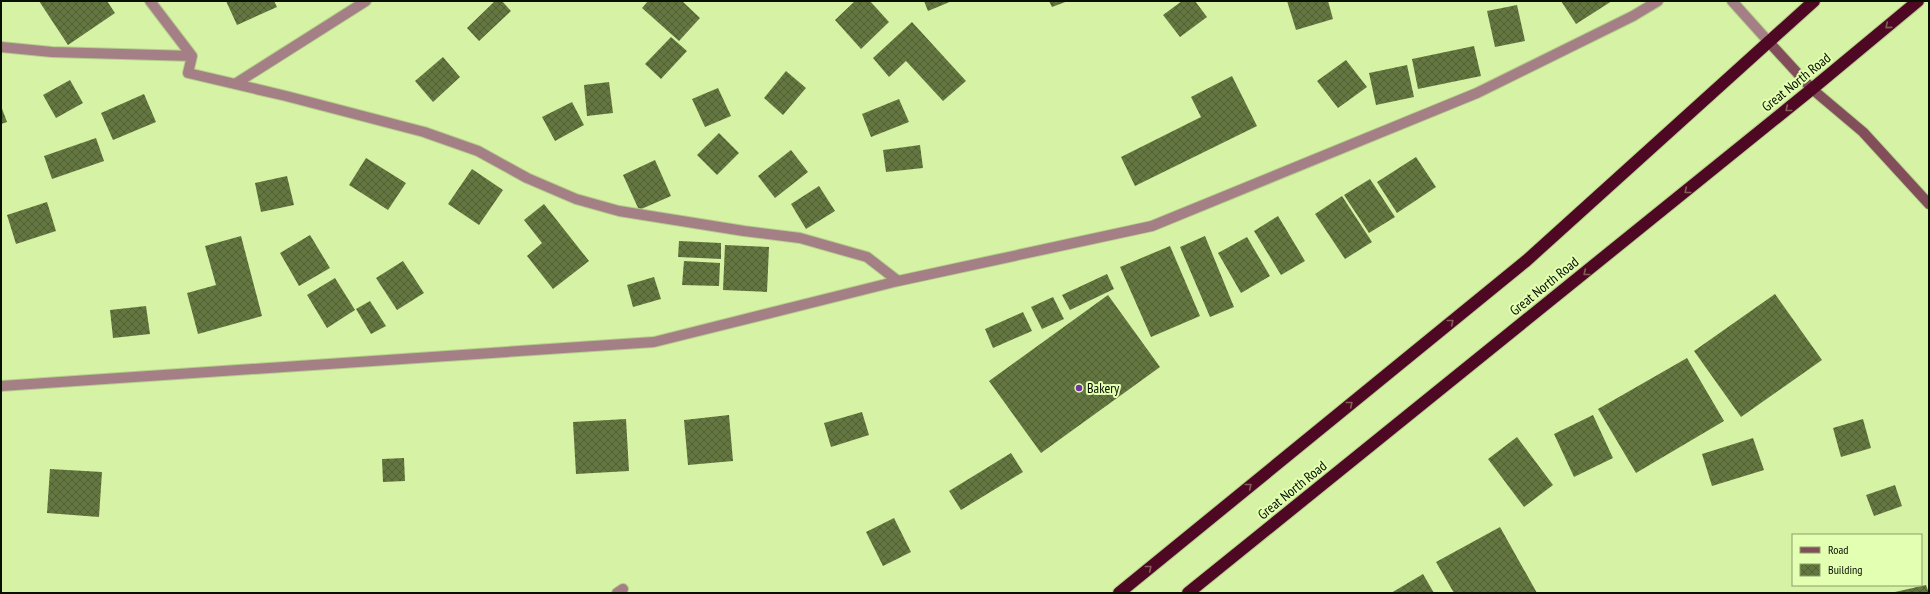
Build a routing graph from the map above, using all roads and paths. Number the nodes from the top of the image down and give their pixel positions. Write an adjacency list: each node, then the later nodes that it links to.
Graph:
1 (150, 1): 9 (street)
2 (366, 1): 10 (street)
3 (1658, 1): 13 (street)
4 (1732, 1): 7 (street)
5 (1814, 1): 7 (highway)
6 (1918, 1): 11 (highway, Great North Road, one-way to 11)
7 (1768, 41): 11 (main road); 15 (highway, one-way to 7)
8 (1, 47): 9 (street)
9 (192, 56): 10 (street)
10 (235, 84): 13 (street)
11 (1812, 89): 12 (main road); 16 (highway, Great North Road, one-way to 16)
12 (1929, 204)
13 (898, 281): 14 (street)
14 (1, 386)
15 (1119, 593)
16 (1188, 593)

